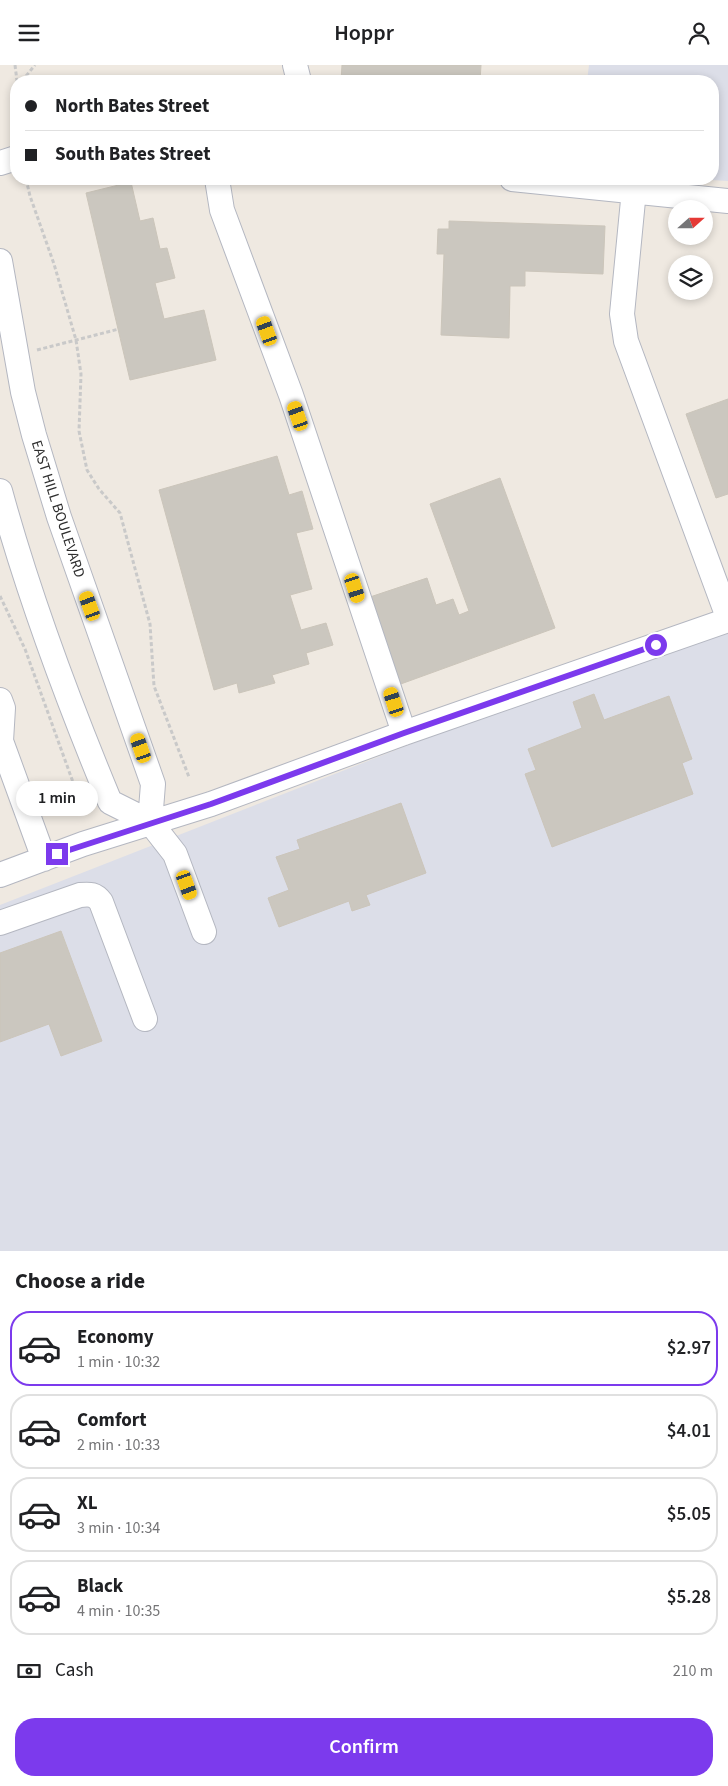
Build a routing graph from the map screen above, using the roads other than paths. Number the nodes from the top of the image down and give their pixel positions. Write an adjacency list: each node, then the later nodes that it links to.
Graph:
1 (218, 185): 9 (street)
2 (579, 185): 3 (street)
3 (634, 190): 4 (street); 7 (street)
4 (728, 201)
5 (0, 261): 10 (street, EAST HILL BOULEVARD)
6 (0, 491): 10 (street)
7 (728, 618): 9 (street)
8 (0, 700): 11 (street)
9 (404, 733): 10 (street)
10 (150, 822): 11 (street); 14 (street)
11 (44, 859): 12 (street)
12 (0, 875)
13 (0, 923): 15 (street)
14 (204, 932)
15 (145, 1019)

